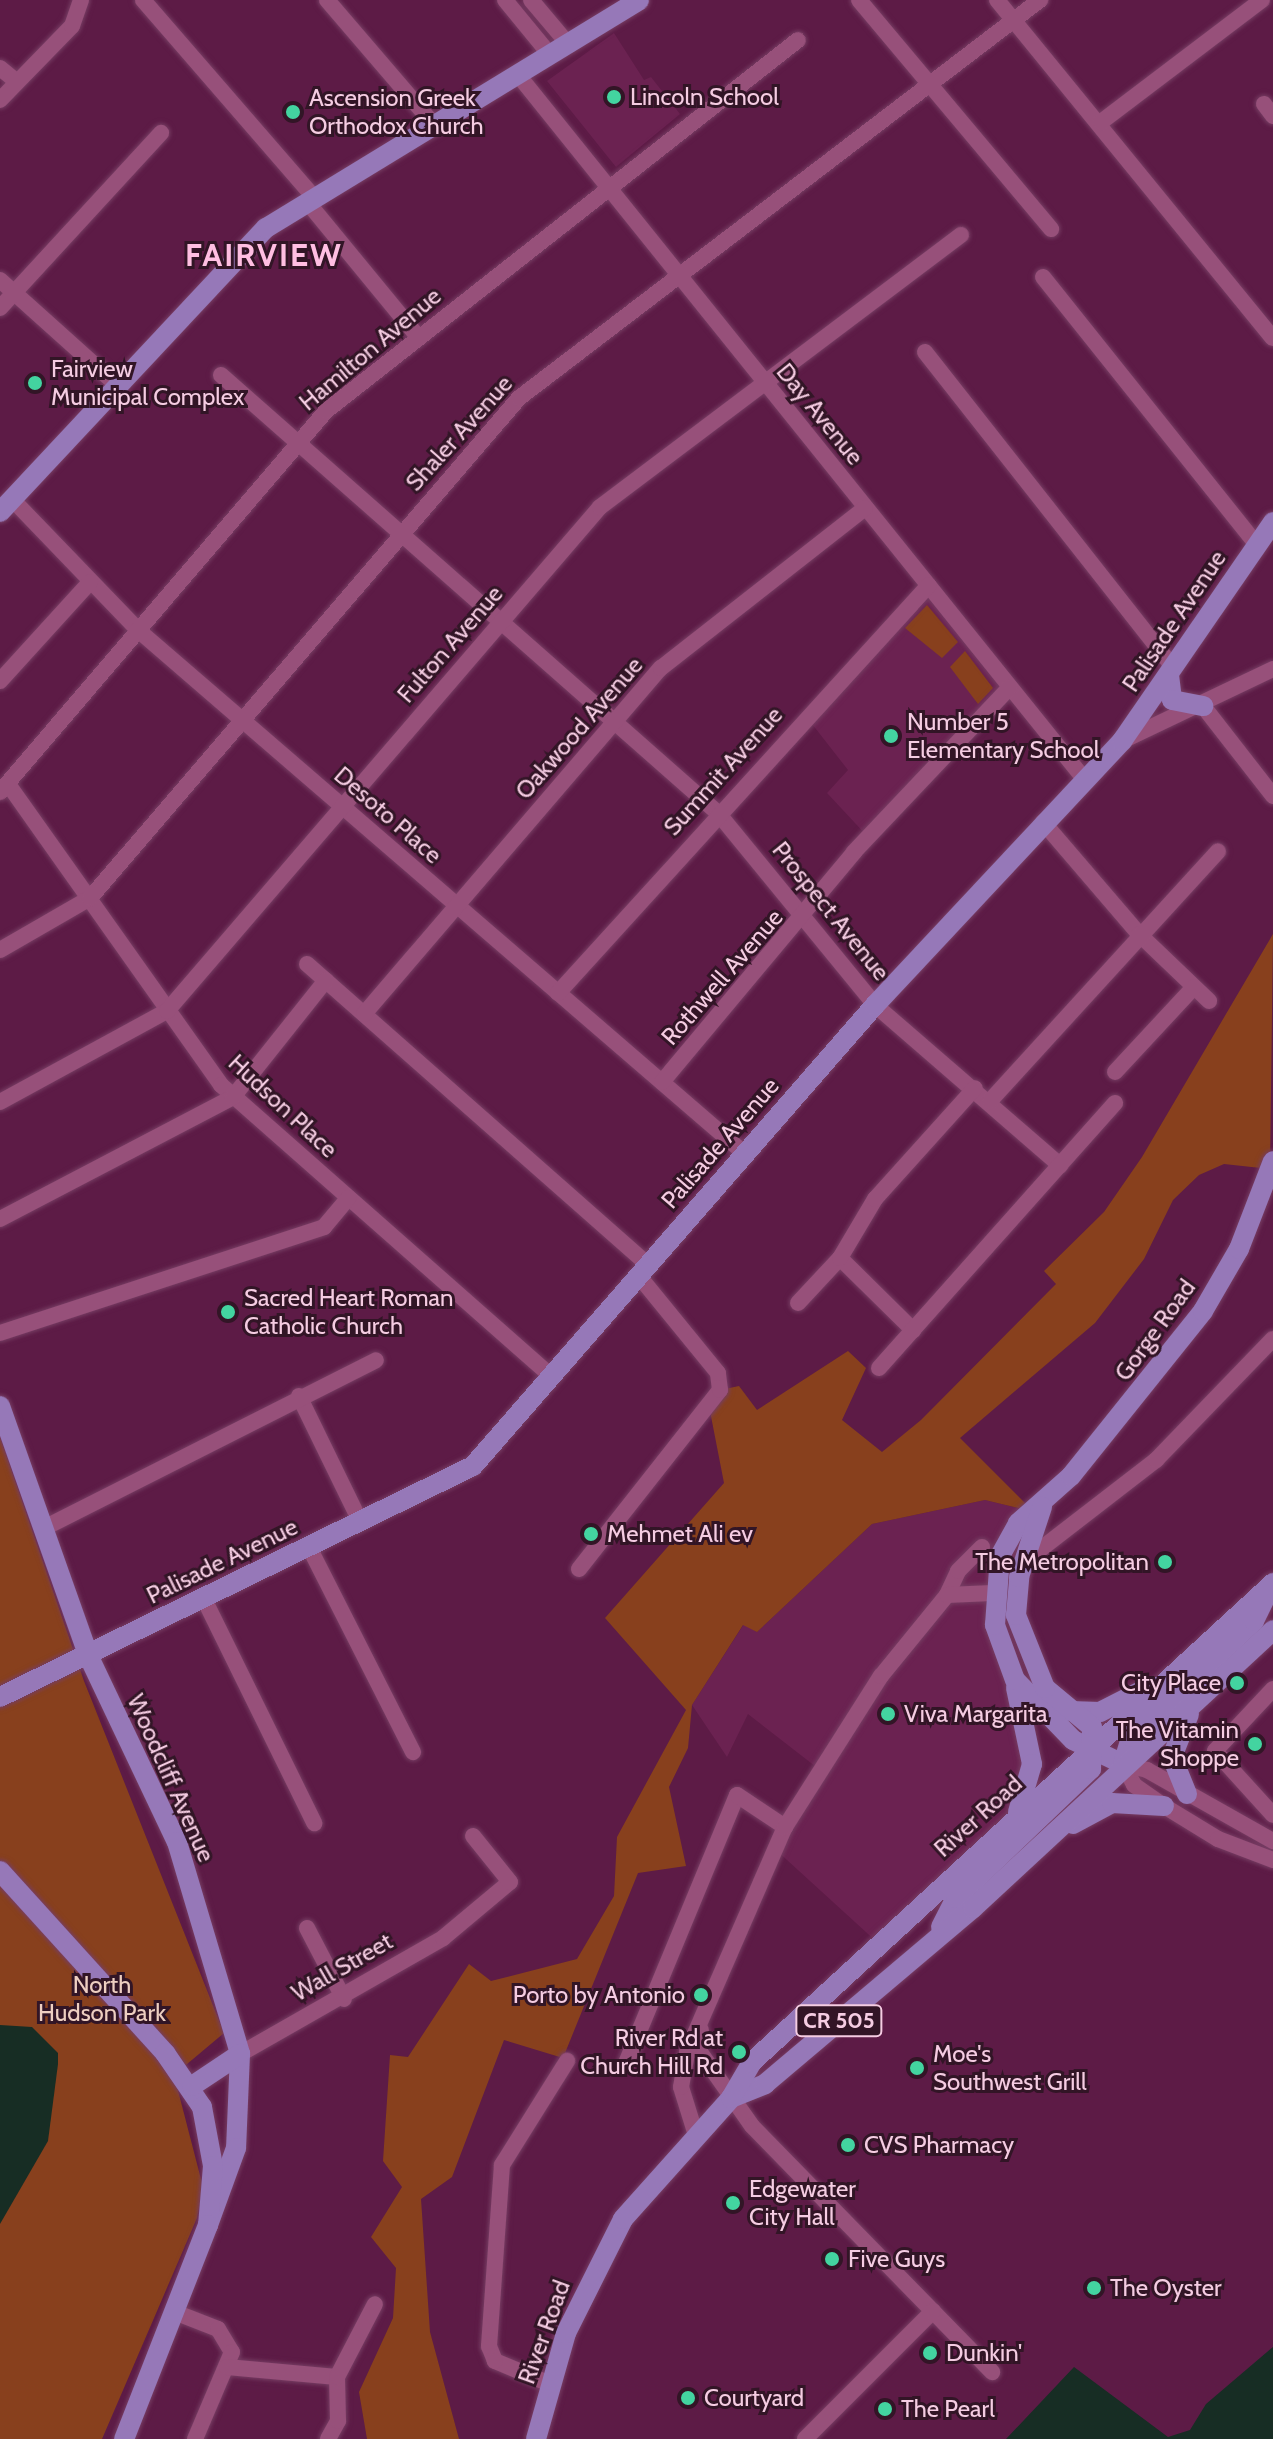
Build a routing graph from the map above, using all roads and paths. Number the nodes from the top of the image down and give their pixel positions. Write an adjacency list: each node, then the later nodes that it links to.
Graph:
1 (81, 0): 17 (street)
2 (143, 0): 24 (street)
3 (327, 0): 21 (street)
4 (505, 0): 14 (street)
5 (531, 0): 13 (street)
6 (639, 0): 13 (main road)
7 (859, 0): 18 (street)
8 (997, 0): 11 (street)
9 (1040, 0): 11 (street, Shaler Avenue)
10 (1262, 0): 20 (street)
11 (1014, 20): 18 (street, Shaler Avenue); 20 (street)
12 (798, 40): 23 (street, Hamilton Avenue)
13 (569, 45): 14 (main road)
14 (551, 56): 16 (main road)
15 (0, 68): 17 (street)
16 (519, 76): 21 (main road); 23 (street, Day Avenue)
17 (17, 82): 19 (street)
18 (930, 85): 25 (street); 27 (street, Shaler Avenue)
19 (0, 100)
20 (1101, 122): 33 (street)
21 (436, 127): 24 (main road)
22 (161, 133): 30 (street)
23 (609, 189): 27 (street, Day Avenue); 32 (street, Hamilton Avenue)
24 (312, 202): 32 (street); 37 (main road)
25 (1051, 229)
26 (961, 235): 36 (street, Fulton Avenue)
27 (679, 275): 36 (street, Day Avenue); 42 (street, Shaler Avenue)
28 (1043, 277): 43 (street)
29 (0, 280): 30 (street)
30 (14, 292): 31 (street); 37 (street)
31 (0, 308)
32 (419, 338): 38 (street, Hamilton Avenue)
33 (1273, 338)
34 (925, 352): 49 (street)
35 (221, 375): 38 (street, Prospect Avenue)
36 (764, 382): 40 (street, Day Avenue); 46 (street, Fulton Avenue)
37 (116, 384): 39 (main road)
38 (296, 446): 42 (street, Prospect Avenue); 47 (street, Hamilton Avenue)
39 (6, 506): 44 (street, Desoto Place)
40 (865, 508): 45 (street, Day Avenue); 54 (street, Oakwood Avenue)
41 (1273, 522): 43 (main road, Palisade Avenue)
42 (399, 535): 46 (street, Prospect Avenue); 53 (street, Shaler Avenue)
43 (1257, 545): 49 (main road, Palisade Avenue)
44 (90, 582): 47 (street, Desoto Place); 50 (street)
45 (929, 585): 51 (street, Day Avenue); 60 (street, Summit Avenue)
46 (502, 621): 54 (street, Prospect Avenue); 59 (street, Fulton Avenue)
47 (138, 630): 53 (street, Desoto Place); 57 (street, Hamilton Avenue)
48 (1273, 669): 52 (street)
49 (1172, 672): 52 (main road); 55 (main road, Palisade Avenue)
50 (0, 681)
51 (1009, 688): 56 (street, Day Avenue); 65 (street, Rothwell Avenue)
52 (1203, 706): 55 (street); 58 (street)
53 (240, 718): 59 (street, Desoto Place); 63 (street, Shaler Avenue)
54 (618, 721): 60 (street, Prospect Avenue); 64 (street, Oakwood Avenue)
55 (1122, 741): 56 (main road, Palisade Avenue)
56 (1085, 780): 61 (main road, Palisade Avenue)
57 (4, 788): 63 (street, Hudson Place)
58 (1273, 796)
59 (341, 806): 64 (street, Desoto Place); 74 (street, Fulton Avenue)
60 (718, 813): 65 (street, Prospect Avenue); 71 (street, Summit Avenue)
61 (1043, 822): 66 (street); 73 (main road, Palisade Avenue)
62 (1218, 851): 66 (street)
63 (90, 898): 67 (street, Shaler Avenue); 74 (street, Hudson Place)
64 (457, 906): 71 (street, Desoto Place); 75 (street, Oakwood Avenue)
65 (802, 922): 73 (street, Prospect Avenue); 77 (street, Rothwell Avenue)
66 (1139, 934): 70 (street); 80 (street)
67 (0, 950)
68 (307, 964): 69 (street)
69 (326, 980): 75 (street); 79 (street)
70 (1194, 987): 72 (street); 76 (street)
71 (558, 993): 77 (street, Desoto Place)
72 (1209, 1001)
73 (875, 1005): 78 (street, Prospect Avenue); 83 (main road, Palisade Avenue)
74 (167, 1011): 79 (street, Hudson Place); 81 (street, Fulton Avenue)
75 (364, 1014): 89 (street)
76 (1115, 1072)
77 (662, 1082): 83 (street, Desoto Place)
78 (975, 1088): 80 (street, Prospect Avenue); 88 (street)
79 (233, 1097): 86 (street, Hudson Place); 87 (street)
80 (990, 1101): 85 (street, Prospect Avenue)
81 (0, 1102)
82 (1115, 1103): 85 (street)
83 (745, 1154): 89 (main road, Palisade Avenue)
84 (1273, 1161): 99 (main road, Gorge Road)
85 (1060, 1165): 91 (street)
86 (348, 1198): 92 (street); 96 (street, Hudson Place)
87 (0, 1219)
88 (840, 1258): 90 (street); 91 (street)
89 (643, 1270): 96 (main road, Palisade Avenue); 105 (street)
90 (798, 1303)
91 (913, 1330): 95 (street)
92 (0, 1333)
93 (1273, 1339): 104 (street)
94 (376, 1360): 97 (street)
95 (879, 1368)
96 (551, 1376): 100 (main road, Palisade Avenue)
97 (299, 1396): 100 (street); 101 (street)
98 (0, 1406): 101 (main road, Woodcliff Avenue)
99 (1042, 1507): 104 (main road, Gorge Road); 107 (main road, Gorge Road)
100 (360, 1521): 102 (main road, Palisade Avenue)
101 (42, 1529): 111 (main road, Woodcliff Avenue)
102 (309, 1547): 109 (main road, Palisade Avenue); 119 (street)
103 (982, 1547): 108 (street)
104 (1023, 1563): 117 (main road, Gorge Road)
105 (579, 1569)
106 (1273, 1583): 112 (main road, River Road / CR 505); 120 (main road)
107 (992, 1593): 108 (street); 113 (main road, Gorge Road)
108 (947, 1595): 126 (street)
109 (204, 1599): 111 (main road, Palisade Avenue); 125 (street)
110 (1273, 1630): 116 (main road, River Road / CR 505)
111 (89, 1657): 115 (main road, Palisade Avenue); 136 (main road, Woodcliff Avenue)
112 (1171, 1673): 117 (main road); 118 (main road, River Road / CR 505)
113 (1015, 1680): 118 (main road, Gorge Road); 123 (main road)
114 (1273, 1689): 124 (street)
115 (0, 1697)
116 (1197, 1699): 120 (main road, River Road / CR 505); 121 (main road)
117 (1070, 1711): 118 (main road, Gorge Road)
118 (1094, 1744): 120 (main road, Gorge Road); 123 (main road, River Road / CR 505); 133 (main road)
119 (413, 1752)
120 (1123, 1764): 121 (street); 122 (street); 129 (main road, River Road / CR 505)
121 (1187, 1794): 128 (street)
122 (1164, 1806): 129 (main road); 130 (street)
123 (1016, 1815): 140 (main road, River Road / CR 505)
124 (1273, 1815)
125 (314, 1823)
126 (785, 1827): 135 (street); 138 (street)
127 (473, 1836): 134 (street, Wall Street)
128 (1273, 1841)
129 (1042, 1843): 133 (main road, River Road / CR 505)
130 (1273, 1860)
131 (0, 1871): 139 (main road)
132 (307, 1928): 134 (street)
133 (938, 1932): 140 (main road, River Road / CR 505)
134 (344, 1999): 136 (street, Wall Street)
135 (701, 2024): 140 (street); 141 (street)
136 (240, 2054): 139 (main road, Wall Street); 142 (main road, Woodcliff Avenue)
137 (567, 2061): 149 (street)
138 (626, 2063)
139 (192, 2086): 142 (main road)
140 (731, 2098): 141 (main road, River Road / CR 505); 144 (street)
141 (695, 2132): 149 (main road, River Road / CR 505)
142 (208, 2225): 145 (main road)
143 (375, 2304): 148 (street)
144 (933, 2311): 147 (street); 154 (street)
145 (177, 2313): 146 (street); 150 (main road)
146 (227, 2367): 148 (street); 151 (street)
147 (992, 2372)
148 (337, 2377): 152 (street)
149 (550, 2384): 153 (main road, River Road / CR 505)
150 (124, 2439)
151 (195, 2439)
152 (328, 2439)
153 (536, 2439)
154 (805, 2439)

